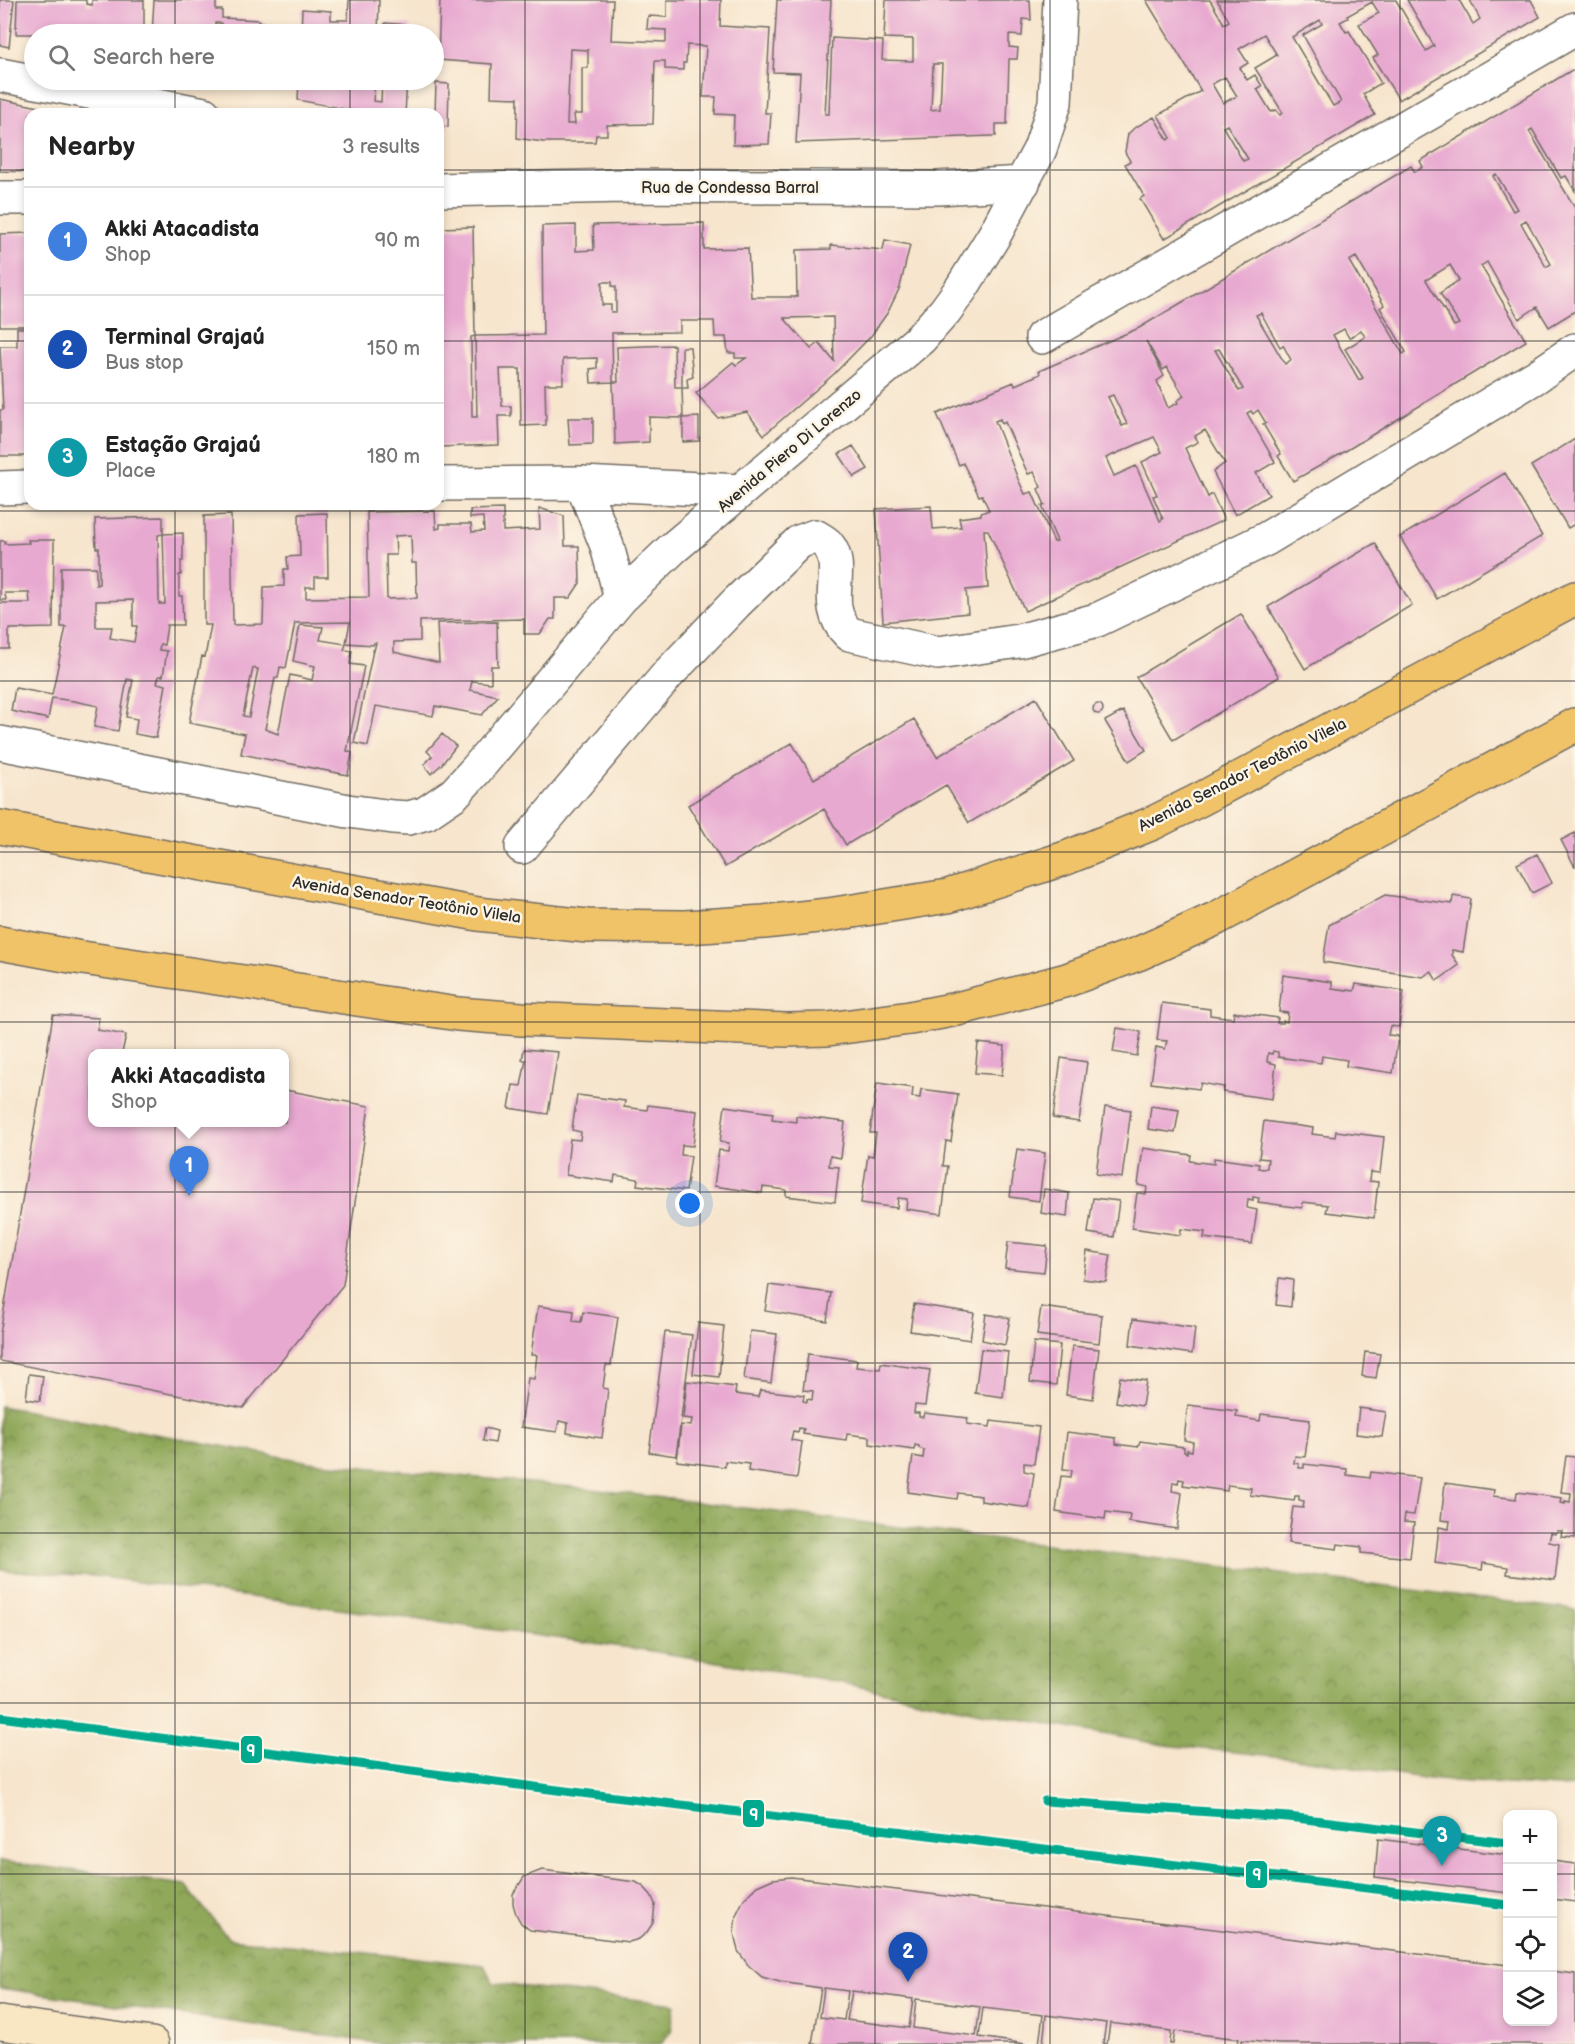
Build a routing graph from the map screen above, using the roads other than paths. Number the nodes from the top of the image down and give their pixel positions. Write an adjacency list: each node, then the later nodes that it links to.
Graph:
1 (1060, 0): 8 (street, Avenida Piero Di Lorenzo)
2 (1575, 29): 13 (street)
3 (0, 75): 4 (street)
4 (24, 80)
5 (78, 90): 6 (street)
6 (173, 108)
7 (444, 171): 9 (street)
8 (1023, 183): 9 (street, Rua de Condessa Barral); 19 (street, Avenida Piero Di Lorenzo)
9 (513, 188): 10 (street, Rua de Condessa Barral)
10 (444, 190)
11 (0, 198): 12 (street)
12 (24, 198)
13 (1042, 337)
14 (1575, 350): 25 (street)
15 (582, 483): 16 (street); 19 (street); 20 (street)
16 (444, 484)
17 (0, 488): 18 (street)
18 (24, 488)
19 (740, 491): 20 (street, Avenida Piero Di Lorenzo)
20 (621, 598): 23 (street, Avenida Piero Di Lorenzo)
21 (1575, 598): 24 (main road, Avenida Senador Teotônio Vilela)
22 (1575, 725): 26 (main road)
23 (0, 743)
24 (0, 827)
25 (522, 847)
26 (0, 943)
27 (0, 2023): 28 (street)
28 (44, 2037): 29 (street)
29 (152, 2044)

